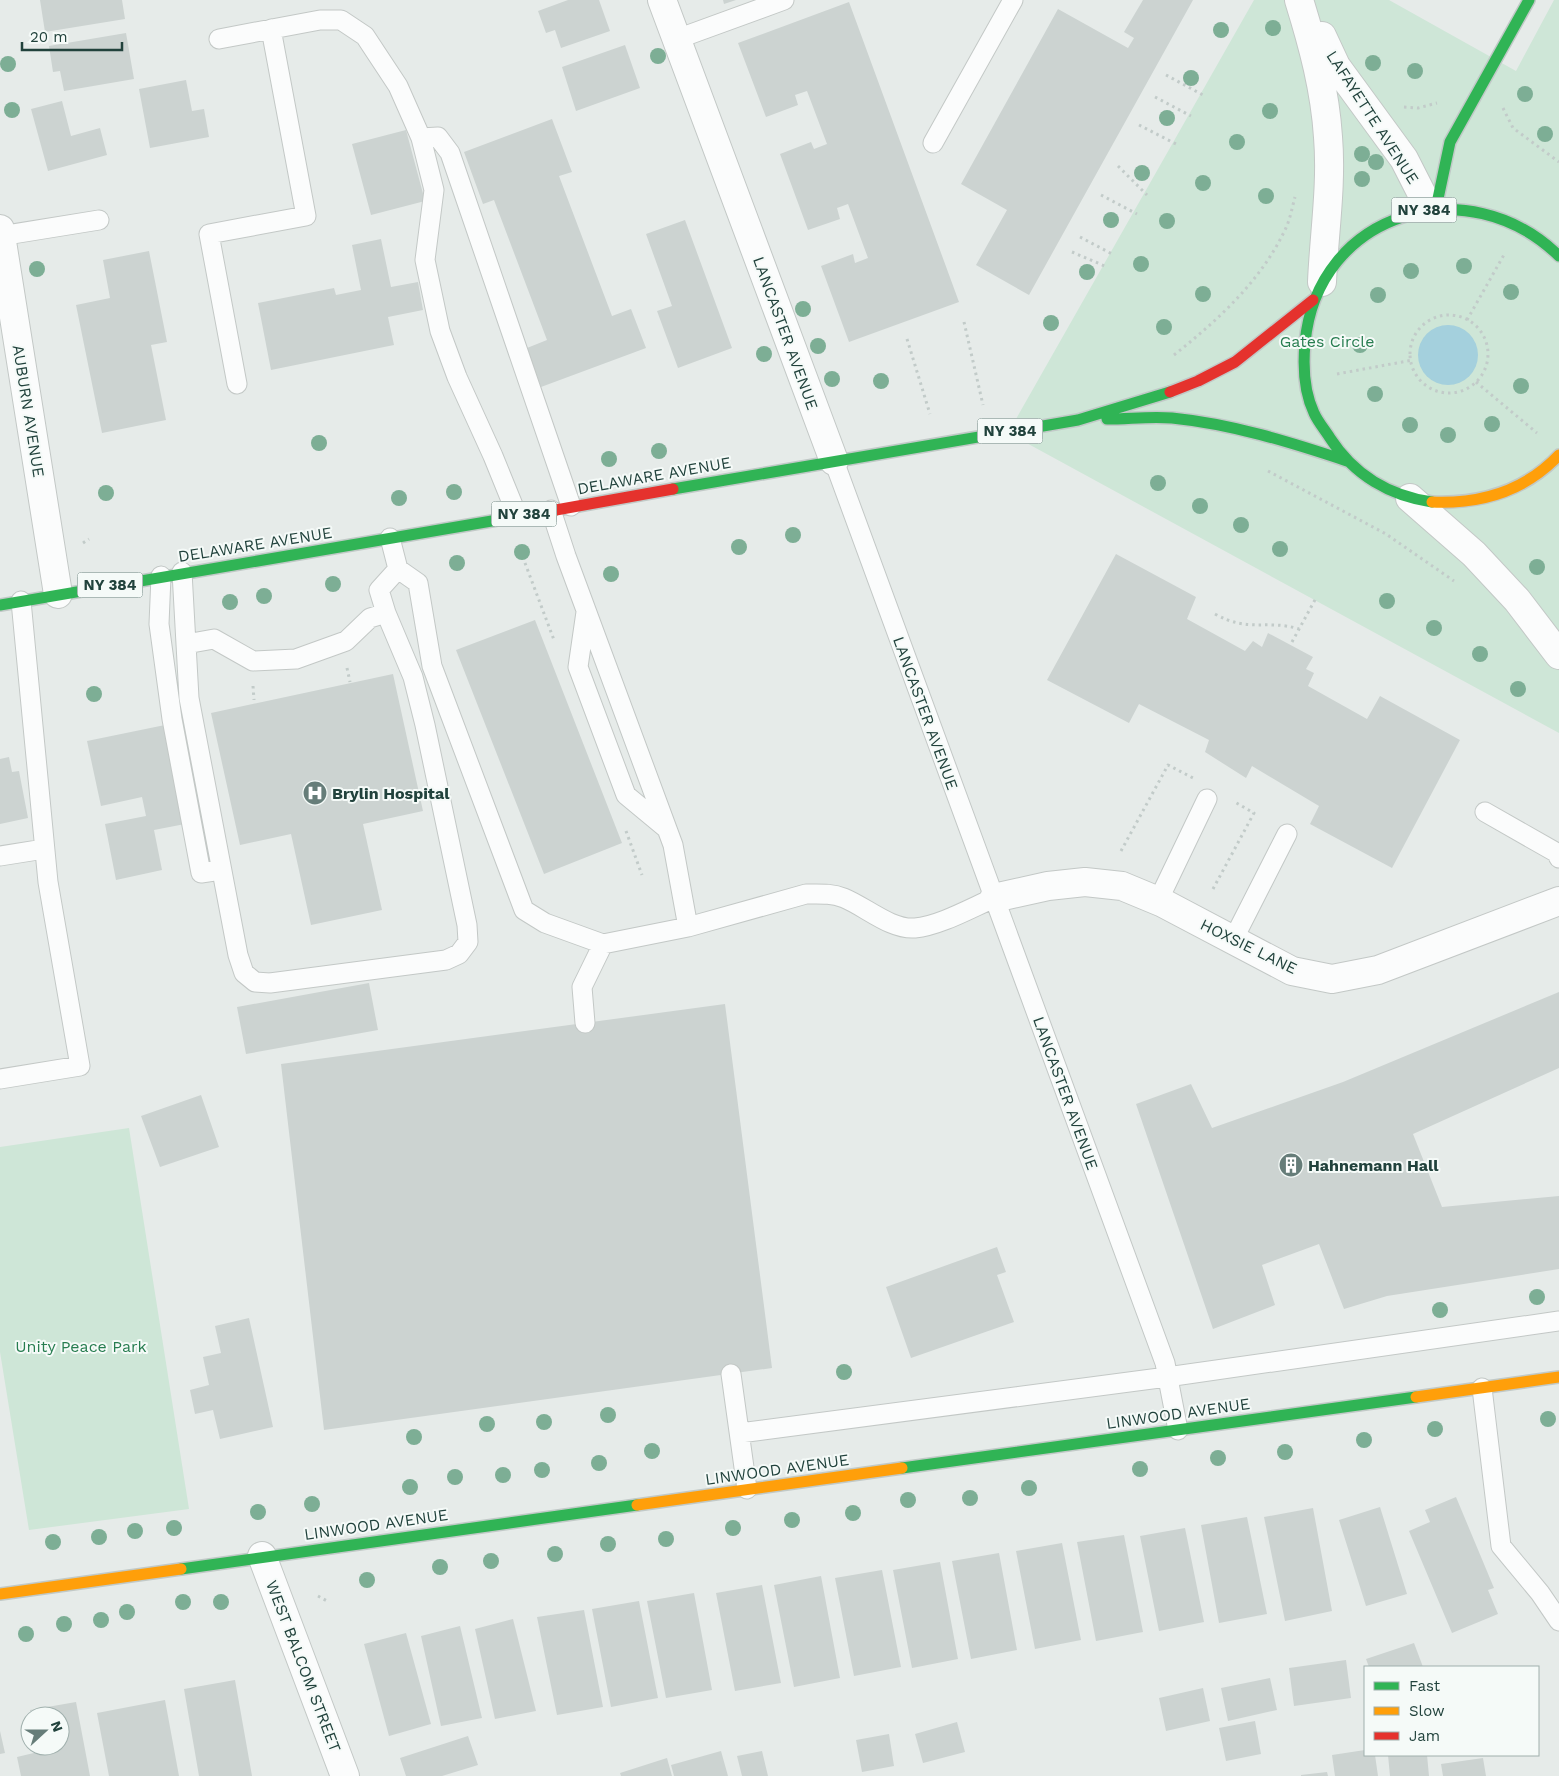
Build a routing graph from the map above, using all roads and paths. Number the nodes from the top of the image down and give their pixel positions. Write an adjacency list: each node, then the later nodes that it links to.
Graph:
1 (662, 0): 9 (street, LANCASTER AVENUE)
2 (784, 0): 9 (lane)
3 (1012, 0): 19 (lane)
4 (1299, 0): 36 (street, LAFAYETTE AVENUE)
5 (1303, 0): 26 (street, LAFAYETTE AVENUE)
6 (1529, 0): 10 (main road)
7 (271, 29): 8 (lane); 18 (lane); 44 (lane)
8 (219, 39)
9 (677, 39): 50 (street, LANCASTER AVENUE)
10 (1493, 62): 21 (path); 26 (main road)
11 (1166, 75): 12 (path)
12 (1203, 96)
13 (1155, 97): 16 (path)
14 (1445, 101): 15 (path)
15 (1396, 106)
16 (1191, 116)
17 (1140, 124): 20 (path)
18 (421, 138): 54 (lane); 56 (lane)
19 (933, 143)
20 (1176, 144)
21 (1559, 162)
22 (1118, 166): 24 (path)
23 (1297, 191): 40 (path)
24 (1147, 194)
25 (1101, 195): 27 (path)
26 (1433, 208): 34 (main road, NY 384); 36 (main road, NY 384)
27 (1137, 214)
28 (99, 220): 29 (lane)
29 (0, 233): 64 (street, AUBURN AVENUE)
30 (1080, 237): 32 (path)
31 (1072, 252): 35 (path)
32 (1114, 255)
33 (1504, 256): 37 (path)
34 (1559, 256)
35 (1107, 268)
36 (1317, 291): 47 (main road, DELAWARE AVENUE / NY 384); 51 (main road)
37 (1467, 320): 41 (path); 43 (path)
38 (964, 322): 45 (path)
39 (907, 338): 46 (path)
40 (1166, 360)
41 (1411, 360): 42 (path); 43 (path)
42 (1337, 374)
43 (1476, 382): 48 (path)
44 (237, 384)
45 (982, 403)
46 (929, 412)
47 (1078, 420): 50 (main road, DELAWARE AVENUE / NY 384); 51 (main road, DELAWARE AVENUE / NY 384)
48 (1532, 428)
49 (1559, 455): 53 (main road, NY 384)
50 (834, 461): 54 (main road, DELAWARE AVENUE / NY 384); 87 (lane, LANCASTER AVENUE)
51 (1347, 461): 53 (main road, NY 384)
52 (1262, 467): 63 (path)
53 (1410, 498): 74 (street)
54 (571, 506): 55 (main road, DELAWARE AVENUE / NY 384)
55 (551, 510): 56 (main road, DELAWARE AVENUE / NY 384); 68 (lane)
56 (516, 515): 57 (main road, DELAWARE AVENUE / NY 384)
57 (390, 538): 60 (lane); 61 (main road, DELAWARE AVENUE / NY 384)
58 (89, 539): 59 (path)
59 (83, 543)
60 (398, 569): 69 (lane); 92 (lane)
61 (182, 572): 62 (main road, DELAWARE AVENUE / NY 384); 73 (lane)
62 (161, 576): 64 (main road, DELAWARE AVENUE / NY 384); 85 (lane)
63 (1460, 585)
64 (58, 594): 66 (main road, DELAWARE AVENUE / NY 384)
65 (1316, 598): 71 (path)
66 (20, 601): 67 (main road, DELAWARE AVENUE / NY 384); 81 (lane)
67 (0, 604)
68 (586, 611): 79 (lane); 79 (lane)
69 (386, 613): 73 (lane); 85 (lane)
70 (1215, 614): 71 (path)
71 (1299, 629): 72 (path)
72 (1292, 642)
73 (186, 644): 85 (lane)
74 (1559, 655)
75 (1168, 765): 82 (path)
76 (1207, 799): 88 (lane)
77 (1254, 812): 86 (path)
78 (1485, 812): 84 (lane)
79 (667, 830): 90 (lane)
80 (1288, 834): 91 (lane)
81 (44, 849): 83 (lane); 94 (lane)
82 (1121, 851)
83 (0, 856)
84 (1559, 858)
85 (221, 870)
86 (1213, 889)
87 (994, 898): 88 (street, HOXSIE LANE); 90 (lane); 97 (lane, LANCASTER AVENUE)
88 (1158, 901): 91 (street, HOXSIE LANE)
89 (1559, 901): 91 (street, HOXSIE LANE)
90 (688, 927): 92 (lane)
91 (1233, 940)
92 (603, 944): 93 (lane)
93 (585, 1023)
94 (0, 1079)
95 (1559, 1321): 97 (lane)
96 (731, 1374): 101 (lane)
97 (1167, 1377): 100 (lane, LANCASTER AVENUE); 101 (lane)
98 (1559, 1377): 99 (main road, LINWOOD AVENUE)
99 (1482, 1388): 100 (main road, LINWOOD AVENUE); 107 (lane)
100 (1178, 1430): 102 (main road, LINWOOD AVENUE)
101 (740, 1433): 102 (lane)
102 (747, 1489): 103 (main road, LINWOOD AVENUE)
103 (262, 1556): 104 (main road, LINWOOD AVENUE); 108 (street, WEST BALCOM STREET)
104 (0, 1594)
105 (318, 1596): 106 (path)
106 (329, 1602)
107 (1559, 1621)
108 (345, 1776)

